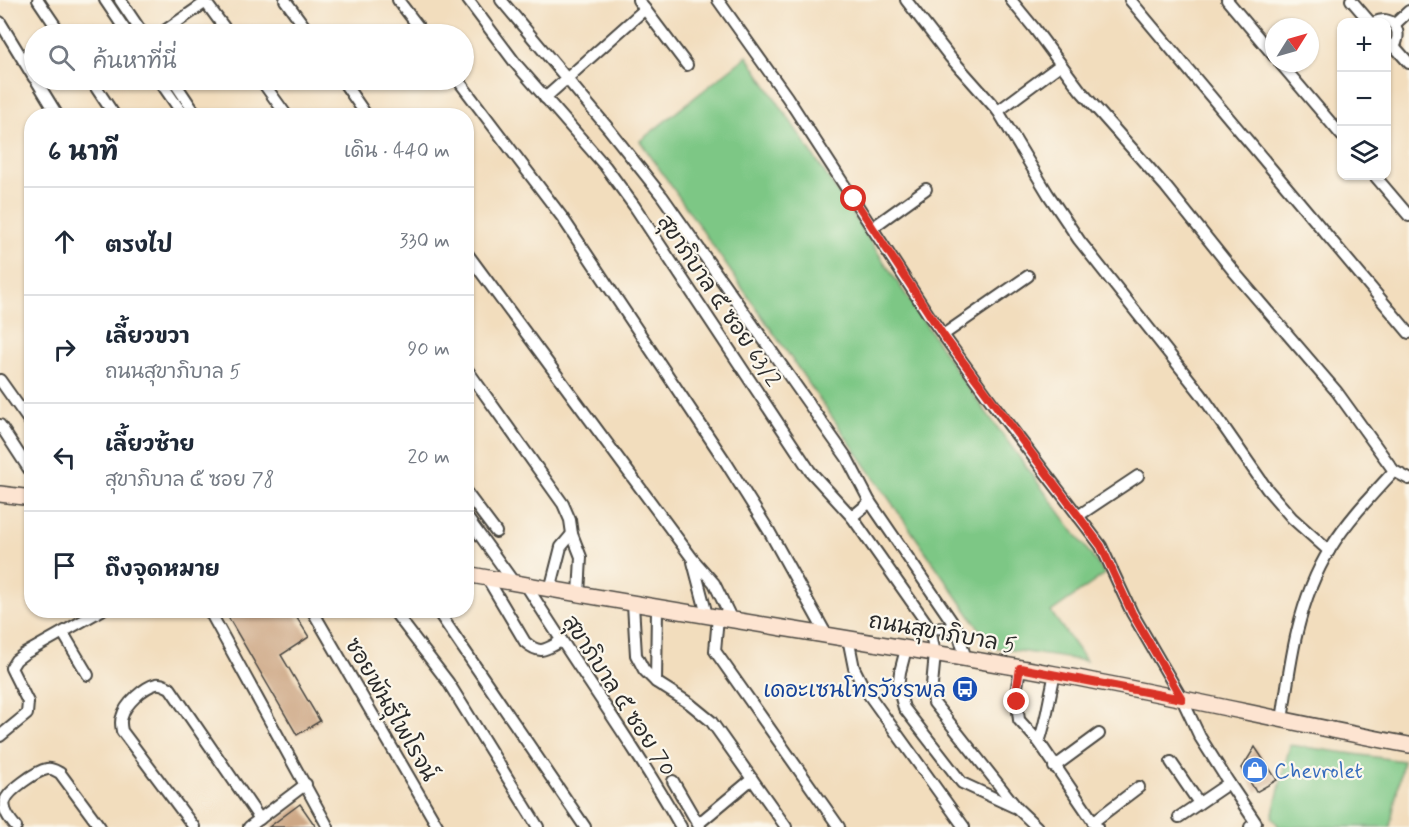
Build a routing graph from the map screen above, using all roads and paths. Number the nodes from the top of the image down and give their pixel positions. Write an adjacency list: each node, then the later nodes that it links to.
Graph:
1 (38, 0): 20 (street)
2 (105, 0): 21 (street)
3 (120, 0): 22 (street)
4 (285, 0): 25 (street)
5 (398, 0): 26 (street)
6 (468, 0): 44 (street, สุขาภิบาล ๕ ซอย 63/2)
7 (501, 0): 36 (street)
8 (718, 0): 56 (street)
9 (906, 0): 51 (street)
10 (1011, 0): 34 (street)
11 (1130, 0): 59 (street)
12 (1227, 0): 28 (street)
13 (1351, 0): 17 (street)
14 (205, 1): 23 (street); 24 (street)
15 (642, 4): 33 (street); 36 (street)
16 (1409, 11): 27 (street)
17 (1367, 18)
18 (0, 22): 31 (street)
19 (1391, 22): 27 (street)
20 (54, 24)
21 (121, 24)
22 (136, 24)
23 (174, 24)
24 (222, 24)
25 (303, 24)
26 (416, 24)
27 (1395, 24): 29 (street)
28 (1265, 45)
29 (1391, 45)
30 (1391, 48): 32 (street)
31 (24, 61)
32 (1409, 63)
33 (687, 65)
34 (1060, 65): 51 (street); 66 (street)
35 (1288, 72): 52 (street)
36 (566, 80): 44 (street); 71 (street)
37 (42, 90): 45 (street)
38 (99, 90): 46 (street)
39 (166, 90): 47 (street)
40 (180, 90): 48 (street)
41 (268, 90): 49 (street)
42 (349, 90): 50 (street)
43 (466, 90): 96 (street)
44 (545, 99): 74 (street, สุขาภิบาล ๕ ซอย 63/2)
45 (53, 108)
46 (111, 108)
47 (178, 108)
48 (192, 108)
49 (281, 108)
50 (361, 108)
51 (998, 111): 78 (street)
52 (1337, 131)
53 (1378, 180): 55 (street)
54 (926, 189): 56 (street)
55 (1409, 216)
56 (872, 228): 60 (street)
57 (474, 263): 79 (street)
58 (1028, 276): 60 (street)
59 (1409, 333)
60 (943, 335): 73 (street)
61 (0, 380): 63 (street)
62 (474, 382): 77 (street)
63 (24, 414)
64 (0, 425): 65 (street)
65 (24, 462)
66 (1394, 471): 68 (street); 78 (street)
67 (1137, 476): 73 (street)
68 (1409, 479)
69 (0, 494): 70 (main road)
70 (24, 497)
71 (870, 502): 74 (street); 94 (street)
72 (474, 503): 76 (street)
73 (1078, 516): 106 (street)
74 (852, 517): 93 (street, สุขาภิบาล ๕ ซอย 63/2)
75 (474, 526): 82 (street, สุขาภิบาล ๕ ซอย 70)
76 (496, 532)
77 (572, 534): 83 (street); 84 (street)
78 (1329, 551): 107 (street)
79 (692, 558): 87 (street); 87 (street)
80 (474, 575): 81 (main road, ถนนสุขาภิบาล 5)
81 (488, 578): 82 (main road, ถนนสุขาภิบาล 5); 98 (street)
82 (521, 584): 83 (main road, ถนนสุขาภิบาล 5); 98 (street, สุขาภิบาล ๕ ซอย 70)
83 (550, 590): 84 (main road, ถนนสุขาภิบาล 5)
84 (579, 595): 85 (main road, ถนนสุขาภิบาล 5)
85 (633, 604): 86 (main road, ถนนสุขาภิบาล 5); 105 (street)
86 (657, 608): 87 (main road, ถนนสุขาภิบาล 5); 105 (street)
87 (719, 617): 96 (main road, ถนนสุขาภิบาล 5); 136 (street)
88 (88, 618): 95 (street)
89 (213, 618): 117 (street)
90 (317, 618): 131 (street, ซอยพันธ์ุไพโรจน์)
91 (399, 618): 132 (street)
92 (442, 618): 133 (street)
93 (930, 628): 94 (street); 100 (street)
94 (957, 629): 101 (street)
95 (63, 633): 104 (street); 109 (street)
96 (826, 634): 97 (main road, ถนนสุขาภิบาล 5)
97 (848, 638): 99 (main road, ถนนสุขาภิบาล 5); 137 (street)
98 (561, 642): 134 (street, สุขาภิบาล ๕ ซอย 70)
99 (906, 649): 100 (main road, ถนนสุขาภิบาล 5); 120 (street)
100 (935, 654): 101 (main road, ถนนสุขาภิบาล 5); 120 (street)
101 (966, 659): 102 (main road, ถนนสุขาภิบาล 5)
102 (1020, 668): 103 (main road, ถนนสุขาภิบาล 5); 110 (street)
103 (1055, 674): 106 (main road, ถนนสุขาภิบาล 5); 110 (street)
104 (88, 675)
105 (656, 682): 114 (street)
106 (1182, 699): 107 (main road, ถนนสุขาภิบาล 5); 116 (street)
107 (1282, 721): 111 (main road, ถนนสุขาภิบาล 5)
108 (1099, 734): 113 (street)
109 (0, 735)
110 (1039, 742): 113 (street)
111 (1409, 746)
112 (1171, 762): 119 (street)
113 (1054, 766): 123 (street)
114 (752, 778): 124 (street); 135 (street)
115 (673, 781): 124 (street)
116 (1229, 783): 119 (street); 138 (street)
117 (306, 784): 122 (street); 130 (street)
118 (1139, 787): 123 (street)
119 (1199, 803): 121 (street)
120 (1017, 808): 125 (street)
121 (1179, 817)
122 (260, 819): 128 (street); 129 (street)
123 (1095, 824)
124 (699, 825)
125 (1032, 825)
126 (15, 827): 127 (street)
127 (100, 827)
128 (194, 827)
129 (249, 827)
130 (328, 827)
131 (438, 827)
132 (538, 827)
133 (585, 827)
134 (681, 827)
135 (786, 827)
136 (839, 827)
137 (964, 827)
138 (1250, 827)

